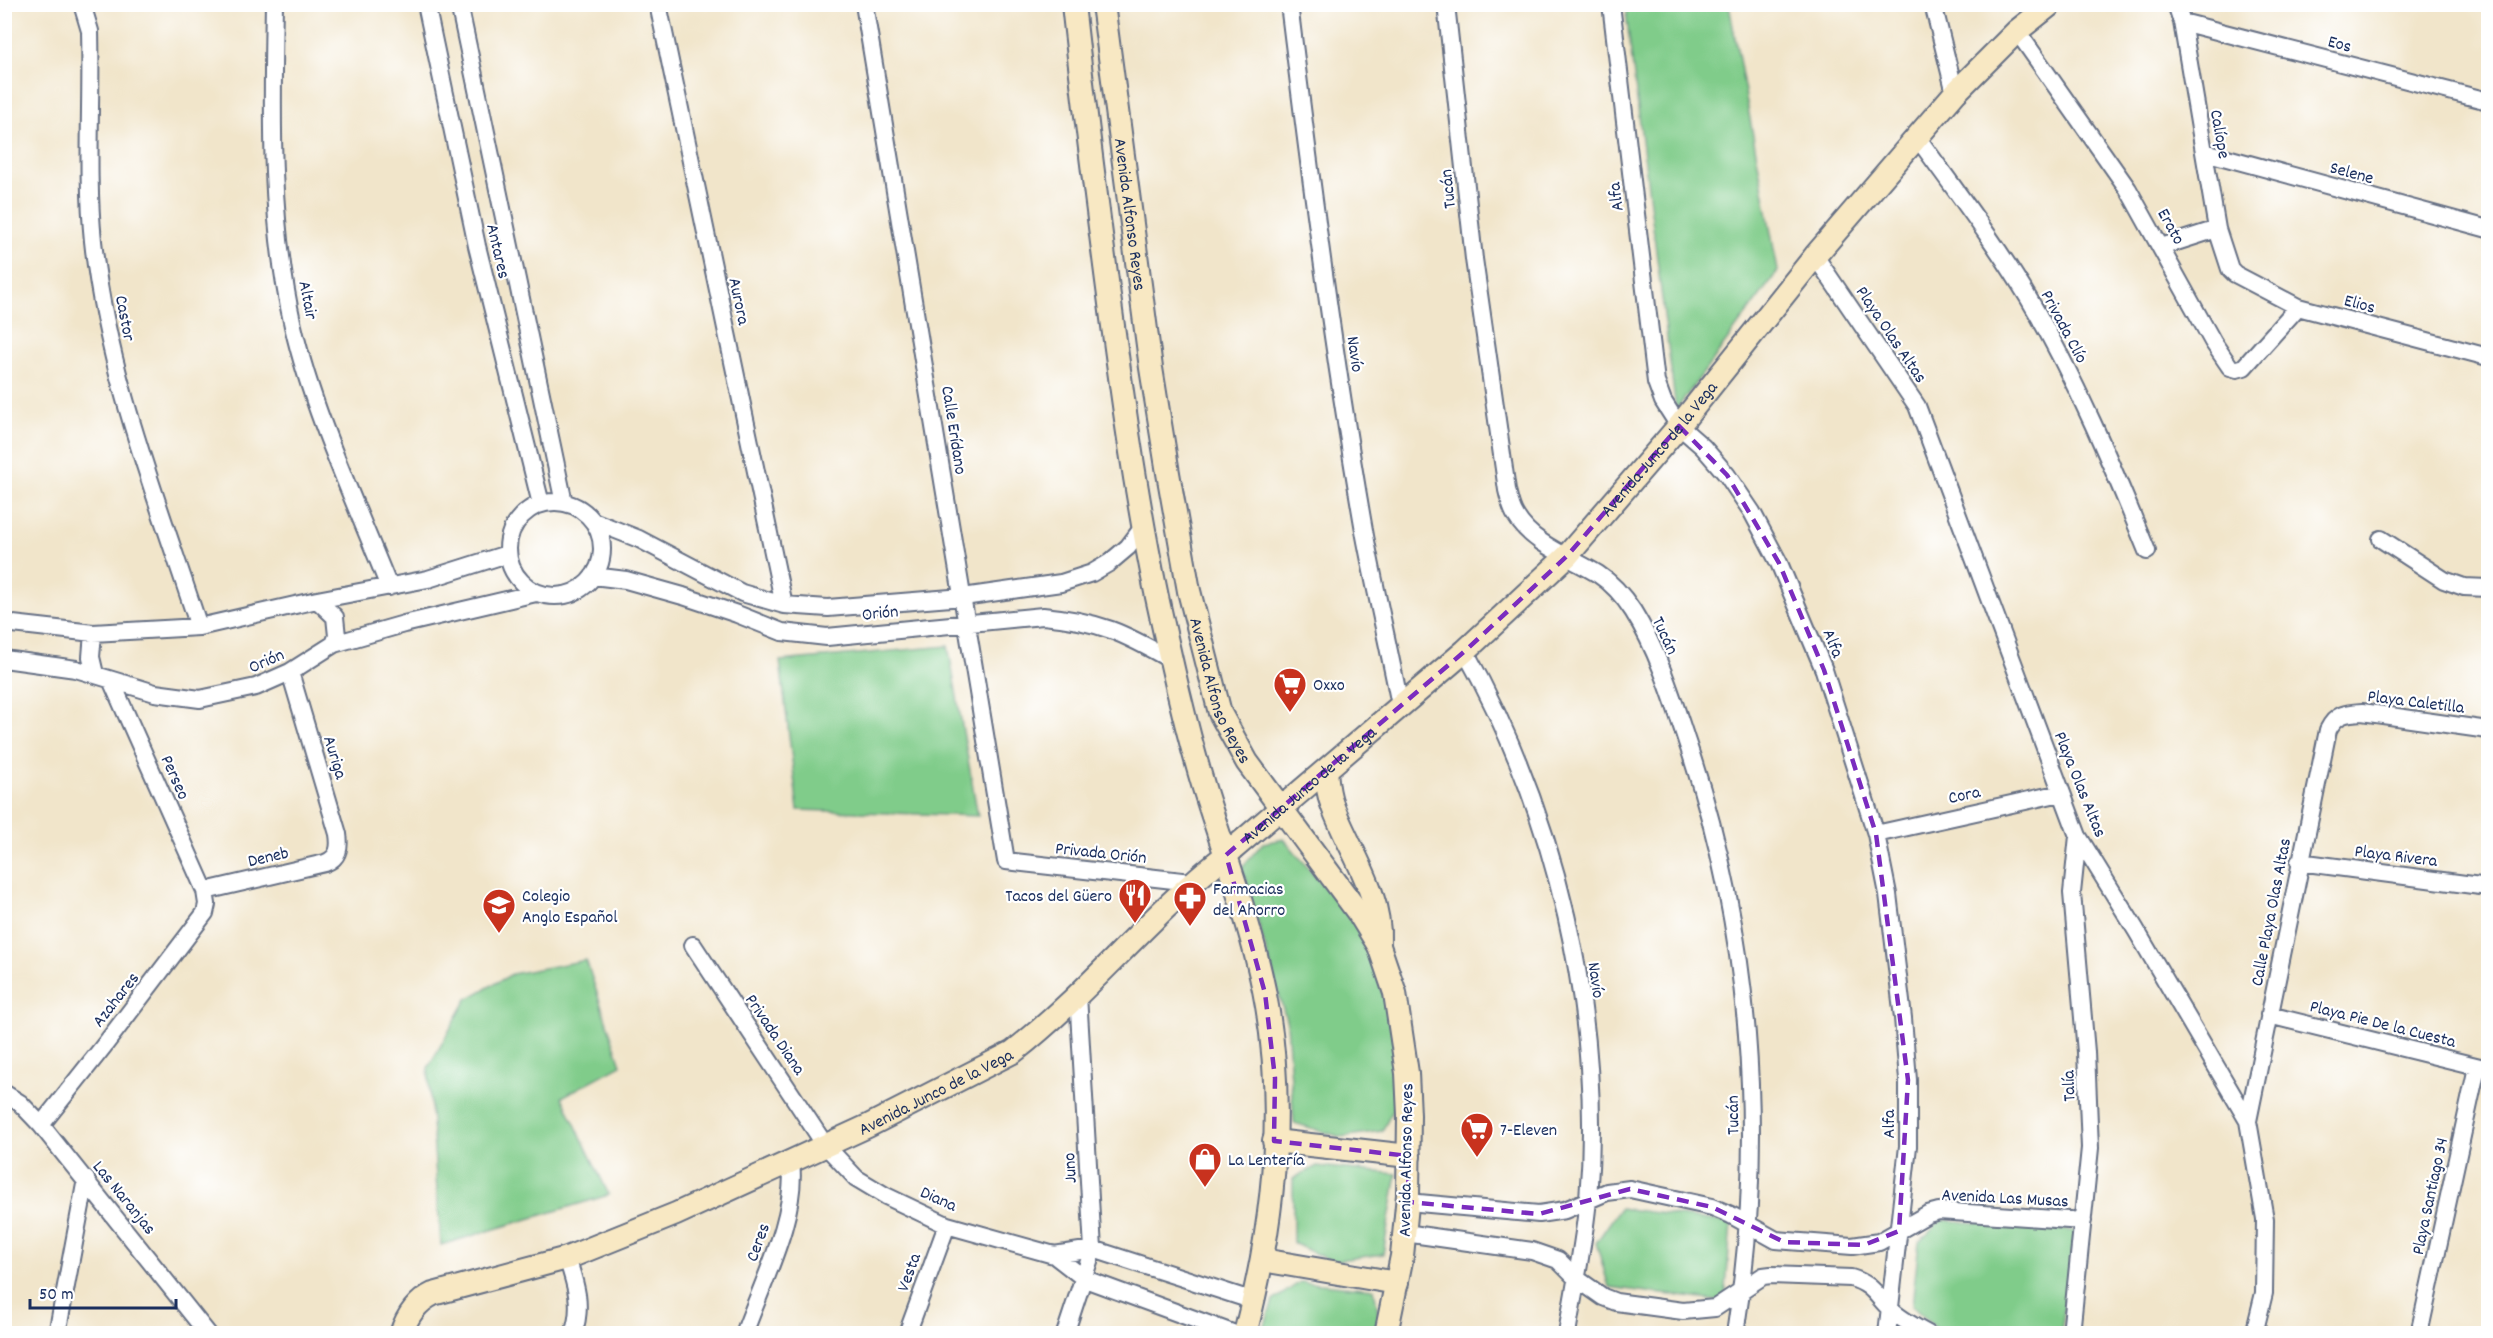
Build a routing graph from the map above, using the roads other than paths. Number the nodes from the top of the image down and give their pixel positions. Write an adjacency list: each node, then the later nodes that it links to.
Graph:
1 (82, 4): 46 (street, Castor)
2 (274, 4): 38 (street, Altair)
3 (426, 4): 30 (street, Antares)
4 (459, 4): 29 (street, Antares)
5 (658, 4): 43 (street, Aurora)
6 (864, 4): 41 (street, Calle Erídano)
7 (1073, 4): 32 (main road, Avenida Alfonso Reyes)
8 (1103, 4): 59 (main road, Avenida Alfonso Reyes)
9 (1289, 4): 54 (street, Navío)
10 (1446, 4): 36 (street, Tucán)
11 (1611, 4): 28 (street, Alfa)
12 (1933, 4): 17 (street)
13 (2051, 4): 16 (main road, Avenida Junco de la Vega)
14 (2176, 4): 15 (street, Calíope)
15 (2182, 22): 18 (street, Eos); 20 (street, Calíope)
16 (2017, 31): 17 (main road, Avenida Junco de la Vega); 23 (street, Erato)
17 (1955, 93): 19 (main road, Avenida Junco de la Vega)
18 (2488, 101)
19 (1917, 137): 24 (main road, Avenida Junco de la Vega); 34 (street, Privada Clío)
20 (2205, 152): 21 (street, Calíope); 22 (street, Selene)
21 (2217, 229): 23 (street); 25 (street, Calíope)
22 (2488, 229)
23 (2161, 248): 26 (street, Erato)
24 (1815, 255): 28 (main road, Avenida Junco de la Vega); 58 (street, Playa Olas Altas)
25 (2230, 269): 26 (street, Elios)
26 (2298, 307): 27 (street, Elios)
27 (2488, 357)
28 (1679, 426): 36 (main road, Avenida Junco de la Vega); 60 (street, Alfa)
29 (564, 502): 30 (street); 31 (street)
30 (540, 504): 35 (street)
31 (593, 521): 37 (street); 43 (street, Orión)
32 (1143, 527): 41 (street, Orión); 51 (main road, Avenida Alfonso Reyes)
33 (2381, 539): 39 (street)
34 (2147, 551)
35 (507, 554): 38 (street); 40 (street)
36 (1567, 556): 49 (main road, Avenida Junco de la Vega); 85 (street, Tucán)
37 (593, 576): 40 (street); 45 (street, Orión)
38 (389, 587): 42 (street)
39 (2488, 588)
40 (536, 593): 48 (street, Orión)
41 (963, 597): 43 (street, Orión); 45 (street, Calle Erídano)
42 (317, 600): 46 (street); 48 (street)
43 (784, 605)
44 (5, 620): 47 (street)
45 (968, 623): 51 (street, Orión); 64 (street, Calle Erídano)
46 (199, 627): 47 (street)
47 (93, 633): 53 (street, Perseo)
48 (334, 644): 52 (street, Orión)
49 (1465, 651): 54 (main road, Avenida Junco de la Vega); 82 (street, Navío)
50 (4, 659): 53 (street, Orión)
51 (1171, 660): 63 (main road, Avenida Alfonso Reyes)
52 (290, 672): 53 (street, Orión); 62 (street, Auriga)
53 (103, 677): 68 (street, Perseo)
54 (1401, 705): 57 (main road, Avenida Junco de la Vega)
55 (2339, 715): 56 (street, Playa Caletilla); 65 (street, Calle Playa Olas Altas)
56 (2488, 730)
57 (1326, 771): 59 (main road, Avenida Junco de la Vega); 70 (main road)
58 (2061, 793): 60 (street, Cora); 61 (street, Playa Olas Altas)
59 (1281, 809): 63 (main road, Avenida Junco de la Vega); 70 (main road, Avenida Alfonso Reyes)
60 (1876, 834): 87 (street, Alfa)
61 (2078, 836): 75 (street, Playa Olas Altas); 84 (street, Talía)
62 (337, 854): 68 (street, Deneb)
63 (1226, 855): 66 (main road, Avenida Junco de la Vega); 77 (main road, Avenida Alfonso Reyes)
64 (1006, 861): 66 (street, Privada Orión)
65 (2299, 862): 67 (street, Playa Rivera); 72 (street, Calle Playa Olas Altas)
66 (1191, 882): 71 (main road, Avenida Junco de la Vega)
67 (2488, 887)
68 (205, 891): 76 (street, Azahares)
69 (693, 945): 78 (street, Privada Diana)
70 (1379, 946): 79 (main road, Avenida Alfonso Reyes)
71 (1078, 995): 78 (main road, Avenida Junco de la Vega); 89 (street, Juno)
72 (2269, 1015): 73 (street, Playa Pie De la Cuesta); 75 (street, Calle Playa Olas Altas)
73 (2483, 1068): 115 (street, Playa Santiago 34)
74 (4, 1093): 76 (street, Las Naranjas)
75 (2247, 1121): 114 (street, Playa Olas Altas)
76 (40, 1125): 81 (street, Las Naranjas)
77 (1274, 1141): 79 (main road); 92 (main road, Avenida Alfonso Reyes)
78 (825, 1145): 80 (main road, Avenida Junco de la Vega); 86 (street, Diana)
79 (1409, 1156): 83 (main road, Avenida Alfonso Reyes)
80 (791, 1162): 91 (main road, Avenida Junco de la Vega); 103 (street, Ceres)
81 (86, 1179): 99 (street); 100 (street, Las Naranjas)
82 (1588, 1198): 83 (street, Avenida Las Musas); 85 (street, Avenida Las Musas); 93 (street, Navío)
83 (1407, 1202): 88 (main road, Avenida Alfonso Reyes)
84 (2084, 1221): 87 (street, Avenida Las Musas); 113 (street, Talía)
85 (1748, 1223): 87 (street, Avenida Las Musas); 96 (street, Tucán)
86 (947, 1225): 90 (street, Diana); 104 (street, Vesta)
87 (1899, 1231): 98 (street, Alfa)
88 (1405, 1233): 93 (street); 95 (main road, Avenida Alfonso Reyes)
89 (1093, 1249): 90 (street, Diana); 94 (street, Juno); 97 (street, Diana)
90 (1054, 1255): 94 (street, Diana)
91 (567, 1257): 101 (main road, Avenida Junco de la Vega); 102 (street)
92 (1263, 1260): 95 (main road); 97 (main road, Avenida Alfonso Reyes)
93 (1576, 1278): 96 (street); 109 (street, Navío)
94 (1085, 1279): 105 (street, Juno); 106 (street, Diana)
95 (1397, 1283): 108 (main road, Avenida Alfonso Reyes)
96 (1742, 1290): 98 (street); 110 (street, Tucán)
97 (1254, 1301): 107 (main road, Avenida Alfonso Reyes)
98 (1891, 1310): 111 (street, Alfa); 112 (street)
99 (57, 1334)
100 (208, 1334)
101 (401, 1334)
102 (573, 1334)
103 (744, 1334)
104 (907, 1334)
105 (1065, 1334)
106 (1235, 1334)
107 (1245, 1334)
108 (1386, 1334)
109 (1567, 1334)
110 (1735, 1334)
111 (1887, 1334)
112 (1928, 1334)
113 (2071, 1334)
114 (2254, 1334)
115 (2420, 1334)

